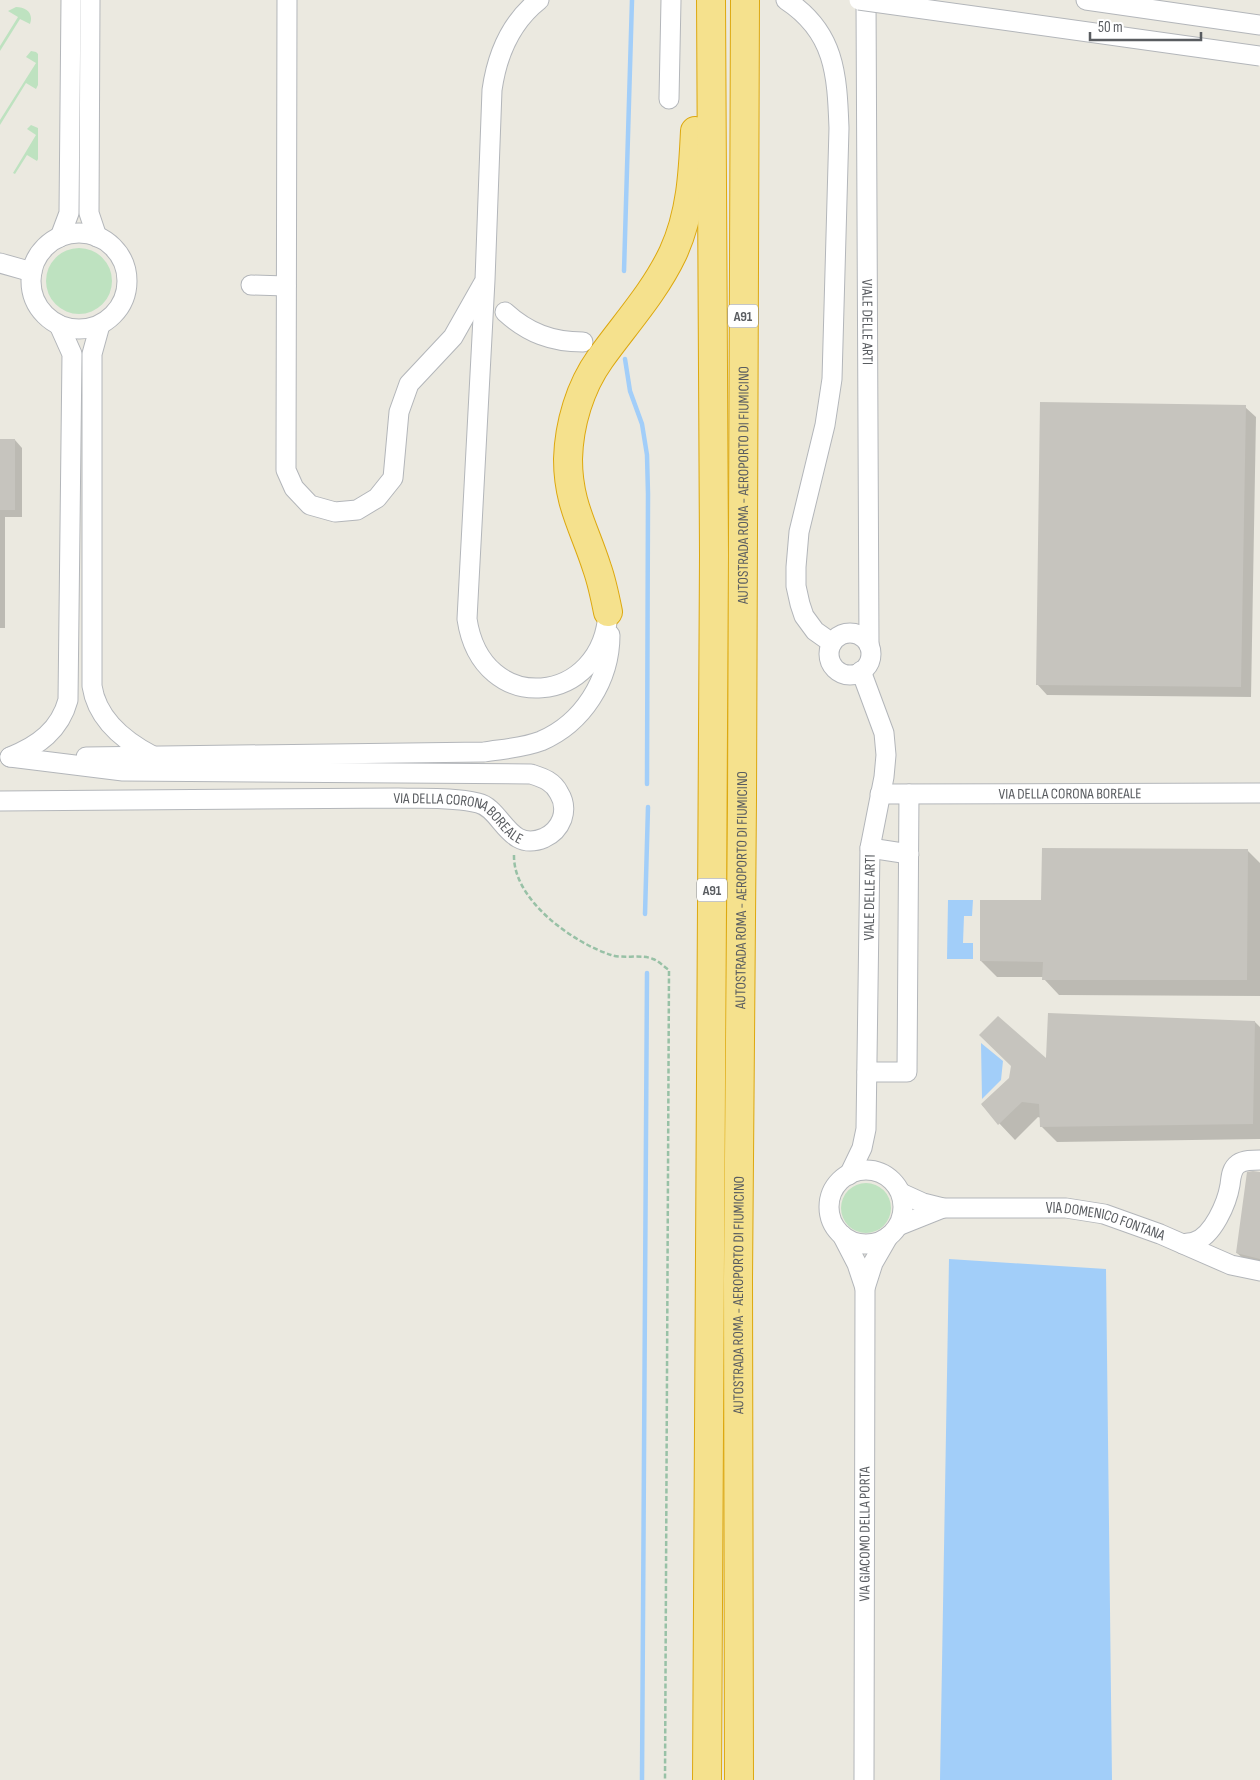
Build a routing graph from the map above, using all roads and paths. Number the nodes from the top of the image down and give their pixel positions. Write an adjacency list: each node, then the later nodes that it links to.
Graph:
1 (71, 0): 18 (street)
2 (90, 0): 19 (street)
3 (287, 0): 24 (street)
4 (539, 0): 22 (street)
5 (671, 0): 17 (street)
6 (704, 0): 29 (highway)
7 (711, 0): 57 (highway, AUTOSTRADA ROMA - AEROPORTO DI FIUMICINO / A91)
8 (745, 0): 58 (highway, AUTOSTRADA ROMA - AEROPORTO DI FIUMICINO / A91)
9 (786, 0): 30 (street)
10 (859, 0): 16 (street, bridge)
11 (866, 0): 31 (street, VIALE DELLE ARTI)
12 (1086, 0): 14 (street)
13 (1124, 0): 14 (street)
14 (1146, 8): 15 (street)
15 (1260, 24)
16 (1260, 56)
17 (669, 99)
18 (60, 237): 19 (street); 21 (street)
19 (97, 237): 26 (street)
20 (0, 263): 21 (street)
21 (32, 272): 27 (street)
22 (485, 280): 24 (street); 29 (street)
23 (251, 285): 24 (street)
24 (286, 286)
25 (505, 312): 28 (street)
26 (100, 324): 27 (street); 33 (street)
27 (59, 325): 34 (street)
28 (583, 342)
29 (608, 612): 33 (street)
30 (832, 643): 31 (street); 32 (street)
31 (869, 645): 32 (street, VIALE DELLE ARTI)
32 (862, 671): 36 (street, VIALE DELLE ARTI)
33 (154, 756): 34 (street)
34 (5, 757): 39 (street, VIA DELLA CORONA BOREALE)
35 (1260, 793): 37 (street, VIA DELLA CORONA BOREALE)
36 (880, 794): 37 (street, VIA DELLA CORONA BOREALE); 40 (street, VIALE DELLE ARTI)
37 (909, 794): 41 (street)
38 (0, 801): 39 (street, VIA DELLA CORONA BOREALE)
39 (516, 836): 56 (path)
40 (870, 848): 41 (street); 42 (street, VIALE DELLE ARTI)
41 (909, 854): 42 (street)
42 (867, 1072): 43 (street, VIALE DELLE ARTI)
43 (866, 1129): 45 (street, VIALE DELLE ARTI); 46 (street, VIALE DELLE ARTI)
44 (1260, 1160): 49 (street)
45 (884, 1174): 46 (street); 47 (street)
46 (848, 1175): 51 (street, VIA GIACOMO DELLA PORTA)
47 (901, 1193): 48 (street, VIA DOMENICO FONTANA); 50 (street, VIA GIACOMO DELLA PORTA)
48 (943, 1208): 50 (street, VIA DOMENICO FONTANA); 52 (street, VIA DOMENICO FONTANA)
49 (1219, 1217): 52 (street); 53 (street)
50 (893, 1231): 51 (street); 55 (street, VIA GIACOMO DELLA PORTA)
51 (842, 1235): 55 (street, VIA GIACOMO DELLA PORTA)
52 (1183, 1244): 53 (street, VIA DOMENICO FONTANA)
53 (1231, 1265): 54 (street, VIA DOMENICO FONTANA)
54 (1260, 1271)
55 (865, 1288): 59 (street, VIA GIACOMO DELLA PORTA)
56 (666, 1780)
57 (707, 1780)
58 (739, 1780)
59 (864, 1780)

